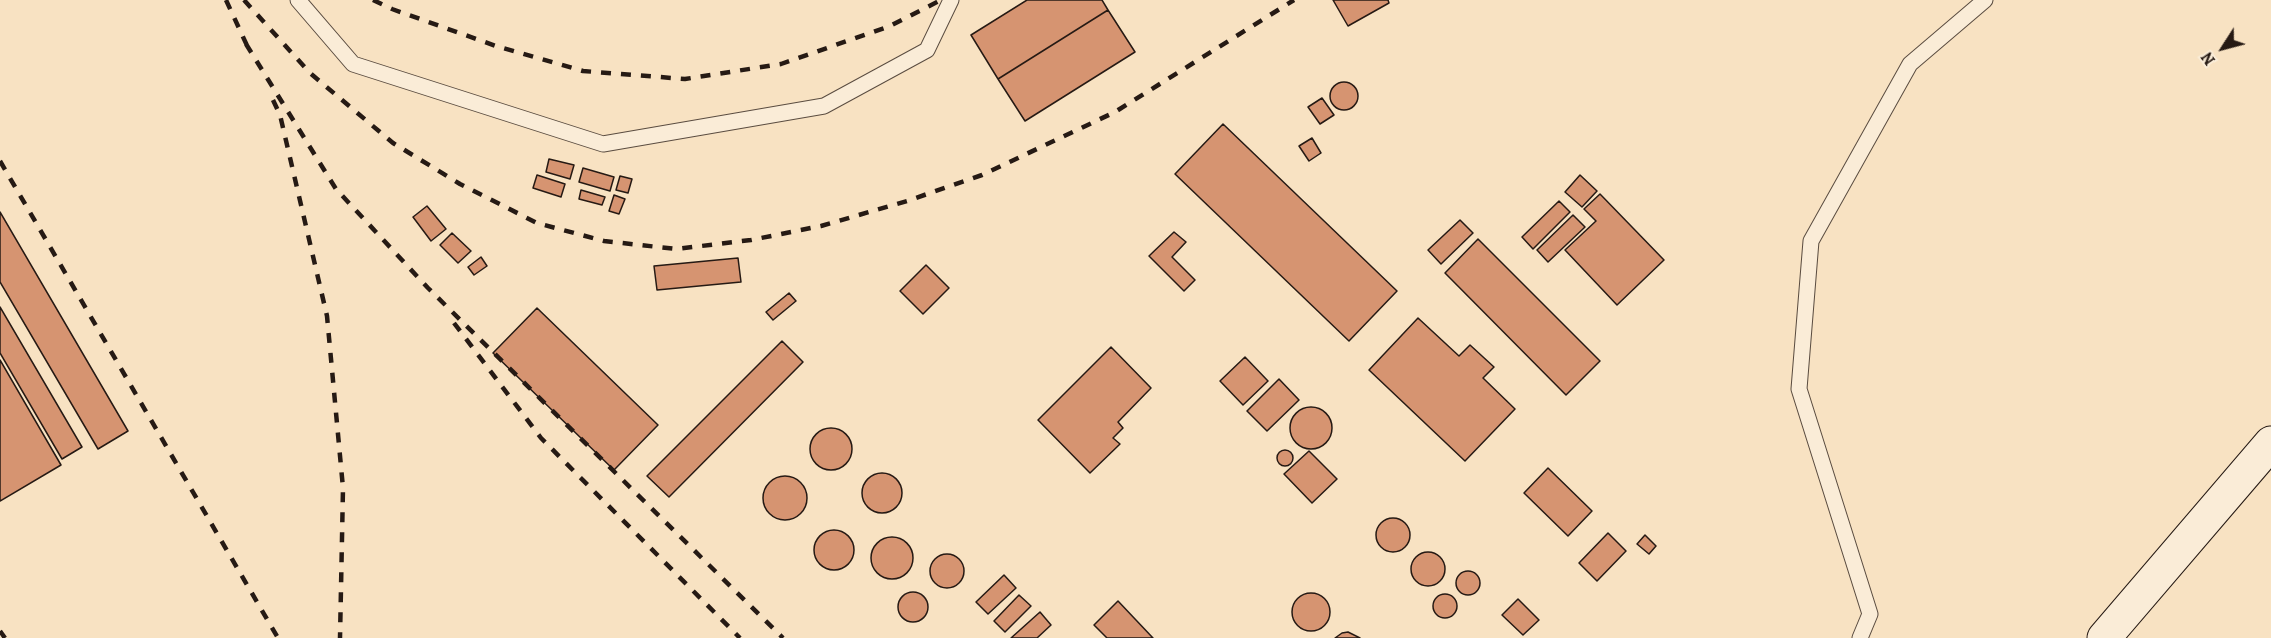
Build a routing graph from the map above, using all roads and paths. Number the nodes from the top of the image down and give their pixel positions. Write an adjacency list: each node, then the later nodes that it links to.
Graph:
1 (298, 0): 2 (lane)
2 (951, 0)
3 (1985, 0): 5 (lane)
4 (2271, 443): 6 (street)
5 (1860, 638)
6 (2104, 638)

